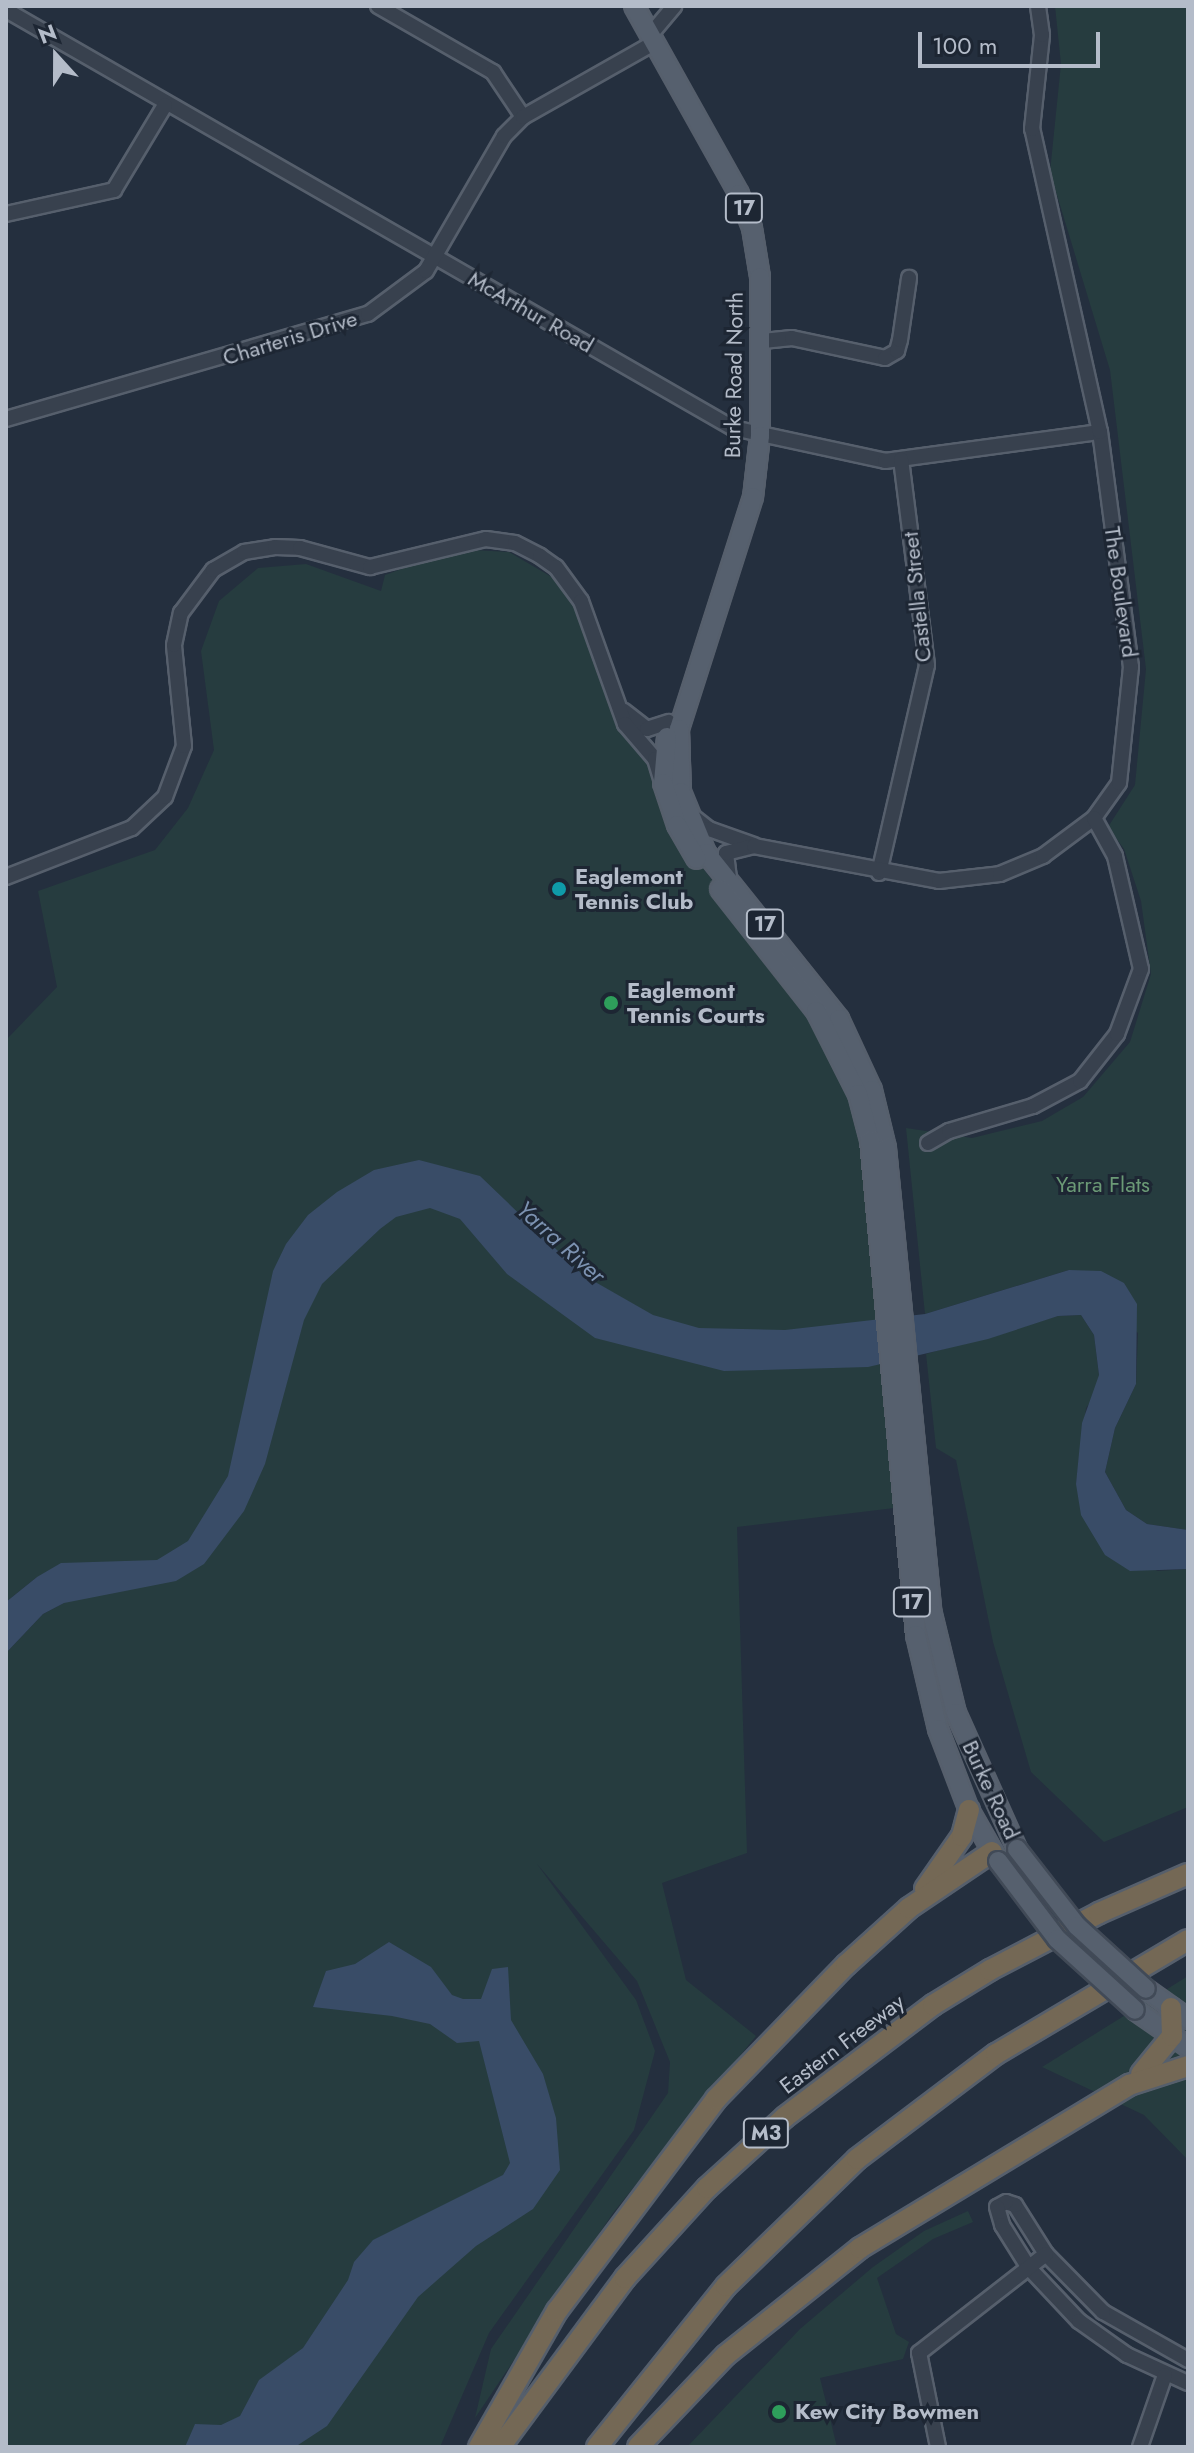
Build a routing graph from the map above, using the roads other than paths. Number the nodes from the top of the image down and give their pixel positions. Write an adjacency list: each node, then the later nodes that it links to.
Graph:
1 (378, 6): 8 (street)
2 (634, 6): 6 (main road, Burke Road North / 17)
3 (674, 6): 6 (street)
4 (1038, 6): 14 (street, The Boulevard)
5 (6, 10): 7 (street, McArthur Road)
6 (652, 39): 8 (street, Charteris Drive); 12 (main road, Burke Road North / 17)
7 (165, 105): 9 (street); 10 (street, McArthur Road)
8 (523, 117): 10 (street, Charteris Drive)
9 (6, 214)
10 (433, 256): 13 (street, Charteris Drive); 15 (street, McArthur Road)
11 (909, 278): 12 (street)
12 (763, 341): 15 (main road, Burke Road North / 17)
13 (6, 419)
14 (1100, 432): 16 (street, McArthur Road); 22 (street, The Boulevard)
15 (760, 436): 16 (street, McArthur Road); 17 (main road, Burke Road North / 17)
16 (901, 460): 24 (street, Castella Street)
17 (711, 624): 19 (main road, Burke Road North / 17); 21 (main road, Burke Road North / 17)
18 (621, 707): 19 (street); 20 (street); 25 (street)
19 (669, 722): 20 (main road, Burke Road North / 17)
20 (663, 783): 28 (main road, Burke Road North / 17)
21 (687, 812): 23 (street, The Boulevard); 26 (main road, Burke Road North / 17)
22 (1094, 818): 24 (street, The Boulevard); 27 (street)
23 (754, 846): 24 (street, The Boulevard); 26 (street)
24 (879, 873)
25 (6, 877)
26 (732, 885): 28 (main road, Burke Road North / 17)
27 (928, 1143)
28 (885, 1221): 29 (main road, 17)
29 (908, 1473): 30 (main road, Burke Road / 17); 31 (main road, Burke Road / 17)
30 (956, 1713): 31 (main road); 33 (main road, Burke Road / 17)
31 (938, 1729): 32 (main road, Burke Road / 17)
32 (969, 1810): 34 (main road, Burke Road / 17); 36 (highway)
33 (1014, 1845): 34 (main road); 38 (main road, Burke Road / 17, bridge)
34 (995, 1856): 36 (highway); 39 (main road, Burke Road / 17, bridge)
35 (1188, 1874): 48 (highway, Eastern Freeway / M3)
36 (909, 1908): 47 (highway)
37 (1188, 1940): 49 (highway)
38 (1180, 2013): 39 (highway)
39 (1180, 2041): 41 (highway)
40 (1188, 2066): 41 (highway)
41 (1129, 2085): 50 (highway)
42 (1046, 2254): 43 (street); 43 (street); 44 (street)
43 (1029, 2268): 45 (street); 51 (street)
44 (1188, 2360)
45 (1165, 2375): 46 (street); 52 (street)
46 (1188, 2383)
47 (479, 2447)
48 (500, 2447)
49 (597, 2447)
50 (638, 2447)
51 (938, 2447)
52 (1140, 2447)

